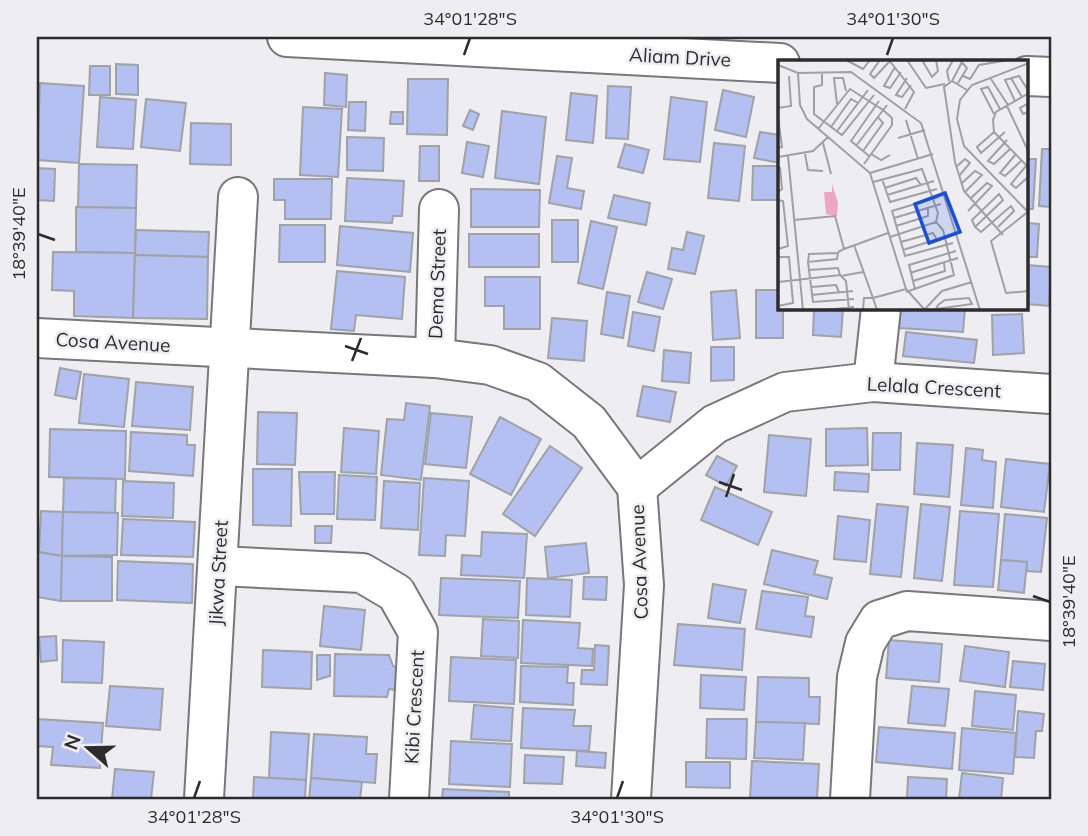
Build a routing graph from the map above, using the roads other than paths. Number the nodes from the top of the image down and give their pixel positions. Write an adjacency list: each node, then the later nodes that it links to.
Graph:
1 (287, 37): 2 (street, Aliam Drive)
2 (778, 63)
3 (1028, 76): 4 (street)
4 (1051, 77)
5 (238, 197): 9 (street)
6 (439, 209): 10 (street, Dema Street)
7 (881, 310): 11 (street)
8 (37, 338): 9 (street, Cosa Avenue)
9 (231, 347): 10 (street, Cosa Avenue); 14 (street, Jikwa Street)
10 (435, 358): 13 (street, Cosa Avenue)
11 (873, 382): 12 (street, Lelala Crescent); 13 (street, Lelala Crescent)
12 (1051, 394)
13 (637, 487): 18 (street, Cosa Avenue)
14 (219, 566): 16 (street, Jikwa Street); 17 (street, Kibi Crescent)
15 (1051, 621): 19 (street)
16 (204, 799)
17 (409, 799)
18 (631, 799)
19 (850, 799)

